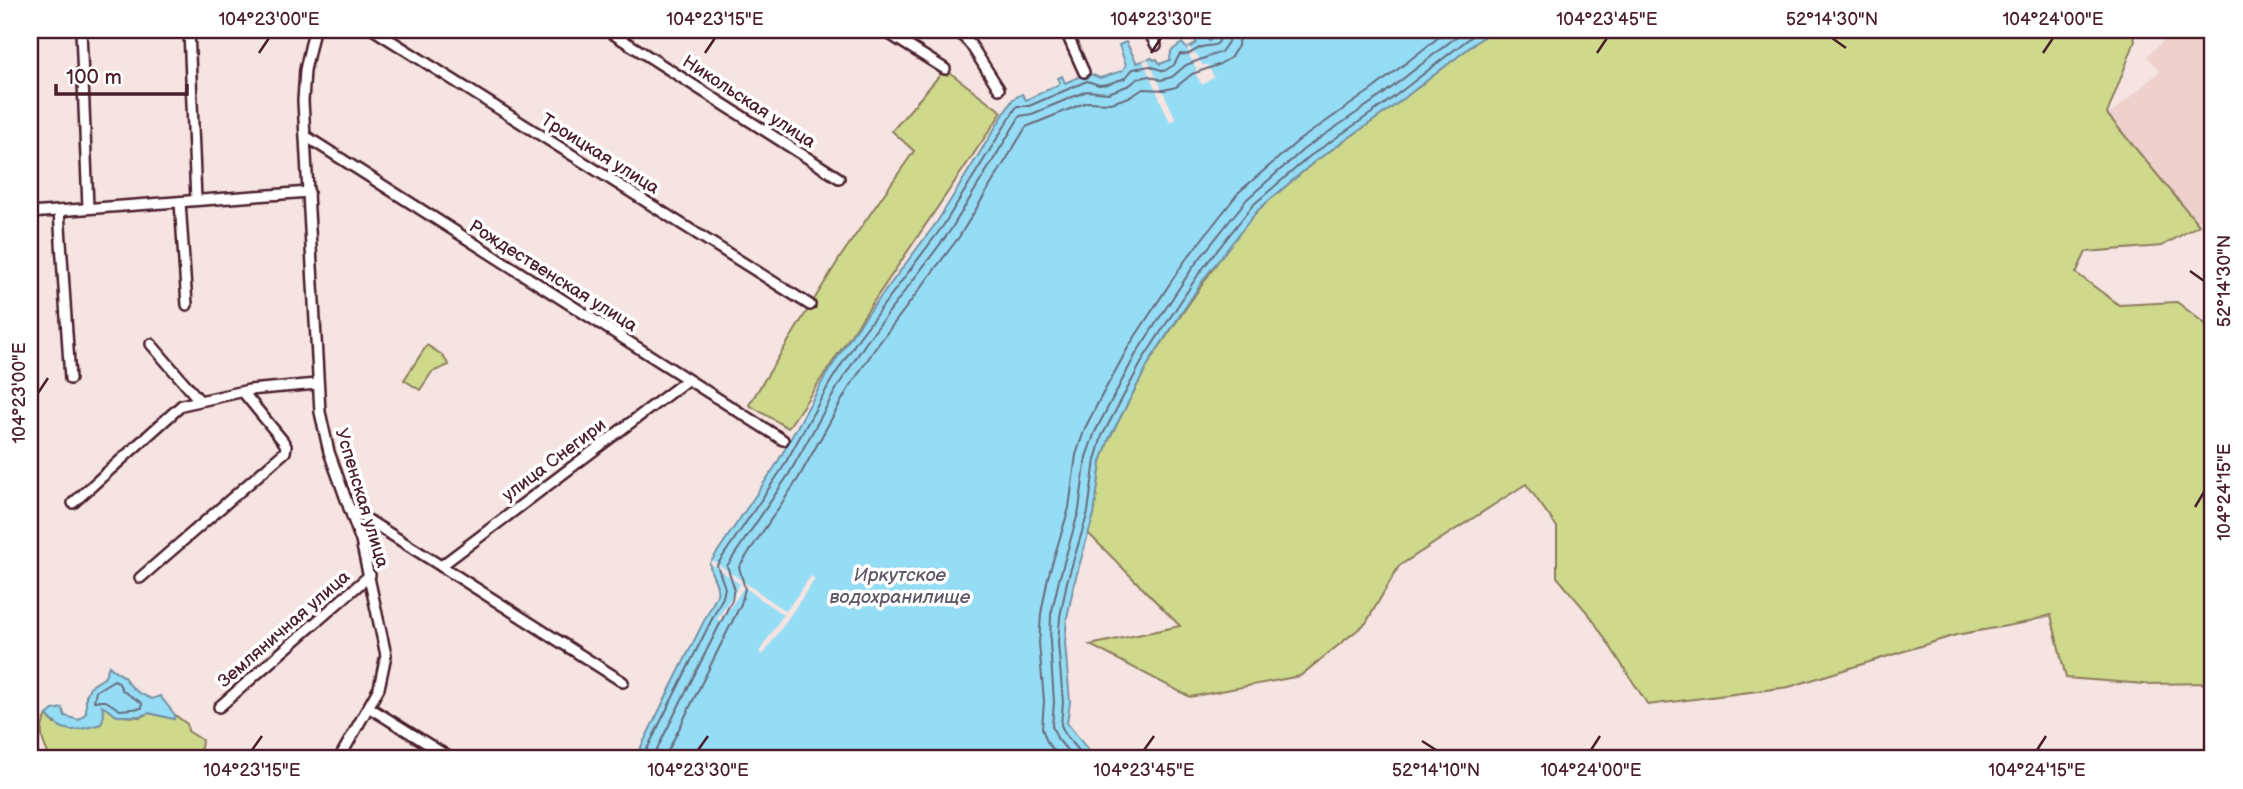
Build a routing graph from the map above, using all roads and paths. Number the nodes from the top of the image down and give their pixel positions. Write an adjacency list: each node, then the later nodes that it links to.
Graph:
1 (80, 30): 19 (street)
2 (188, 30): 17 (street)
3 (314, 30): 14 (street, Успенская улица)
4 (374, 30): 23 (street, Троицкая улица)
5 (607, 30): 15 (street, Никольская улица)
6 (883, 30): 11 (street)
7 (957, 30): 13 (street)
8 (1065, 30): 12 (street)
9 (1148, 30): 10 (street)
10 (1156, 45)
11 (946, 69)
12 (1084, 72)
13 (999, 89)
14 (307, 137): 16 (street, Успенская улица); 26 (street, Рождественская улица)
15 (839, 178)
16 (309, 192): 17 (street); 27 (street, Успенская улица)
17 (197, 200): 18 (street)
18 (180, 202): 19 (street); 22 (street)
19 (88, 208): 20 (street)
20 (59, 211): 21 (street); 25 (street)
21 (30, 213)
22 (187, 305)
23 (810, 305)
24 (151, 344): 29 (street)
25 (70, 379)
26 (688, 380): 30 (street, Рождественская улица); 33 (street, улица Снегири)
27 (317, 384): 28 (street); 32 (street, Успенская улица)
28 (243, 392): 29 (street); 35 (street)
29 (199, 400): 31 (street)
30 (783, 440)
31 (73, 503)
32 (349, 508): 33 (street); 34 (street, Успенская улица)
33 (440, 566): 36 (street)
34 (370, 575): 37 (street, Земляничная улица); 38 (street, Успенская улица)
35 (141, 578)
36 (623, 682)
37 (219, 707)
38 (370, 708): 39 (street, Успенская улица); 40 (street)
39 (339, 759)
40 (452, 759)

